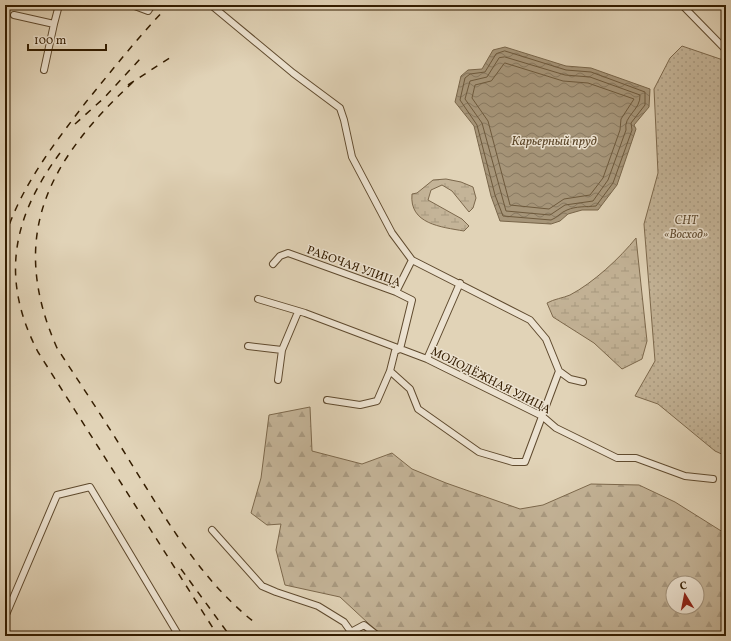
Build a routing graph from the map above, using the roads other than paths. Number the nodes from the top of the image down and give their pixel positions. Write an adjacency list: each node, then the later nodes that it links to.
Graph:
1 (59, 5): 7 (street)
2 (132, 5): 3 (street)
3 (152, 5)
4 (211, 5): 10 (street)
5 (682, 5): 8 (street)
6 (14, 15): 7 (street)
7 (54, 24): 9 (street)
8 (726, 50)
9 (44, 70)
10 (412, 260): 12 (street); 13 (street)
11 (273, 264): 13 (street, РАБОЧАЯ УЛИЦА)
12 (460, 283): 19 (street); 20 (street)
13 (396, 292): 17 (street, РАБОЧАЯ УЛИЦА)
14 (258, 299): 15 (street, МОЛОДЁЖНАЯ УЛИЦА)
15 (298, 312): 17 (street, МОЛОДЁЖНАЯ УЛИЦА); 18 (street)
16 (248, 346): 18 (street)
17 (400, 349): 19 (street, МОЛОДЁЖНАЯ УЛИЦА); 21 (street)
18 (282, 350): 22 (street)
19 (427, 359): 25 (street, МОЛОДЁЖНАЯ УЛИЦА)
20 (559, 371): 23 (street); 25 (street)
21 (390, 372): 24 (street); 25 (street)
22 (278, 380)
23 (583, 382)
24 (328, 400)
25 (542, 416): 26 (street, МОЛОДЁЖНАЯ УЛИЦА)
26 (713, 479)
27 (212, 530): 29 (street)
28 (5, 617): 30 (street)
29 (352, 634): 31 (street)
30 (179, 636)
31 (378, 636)

